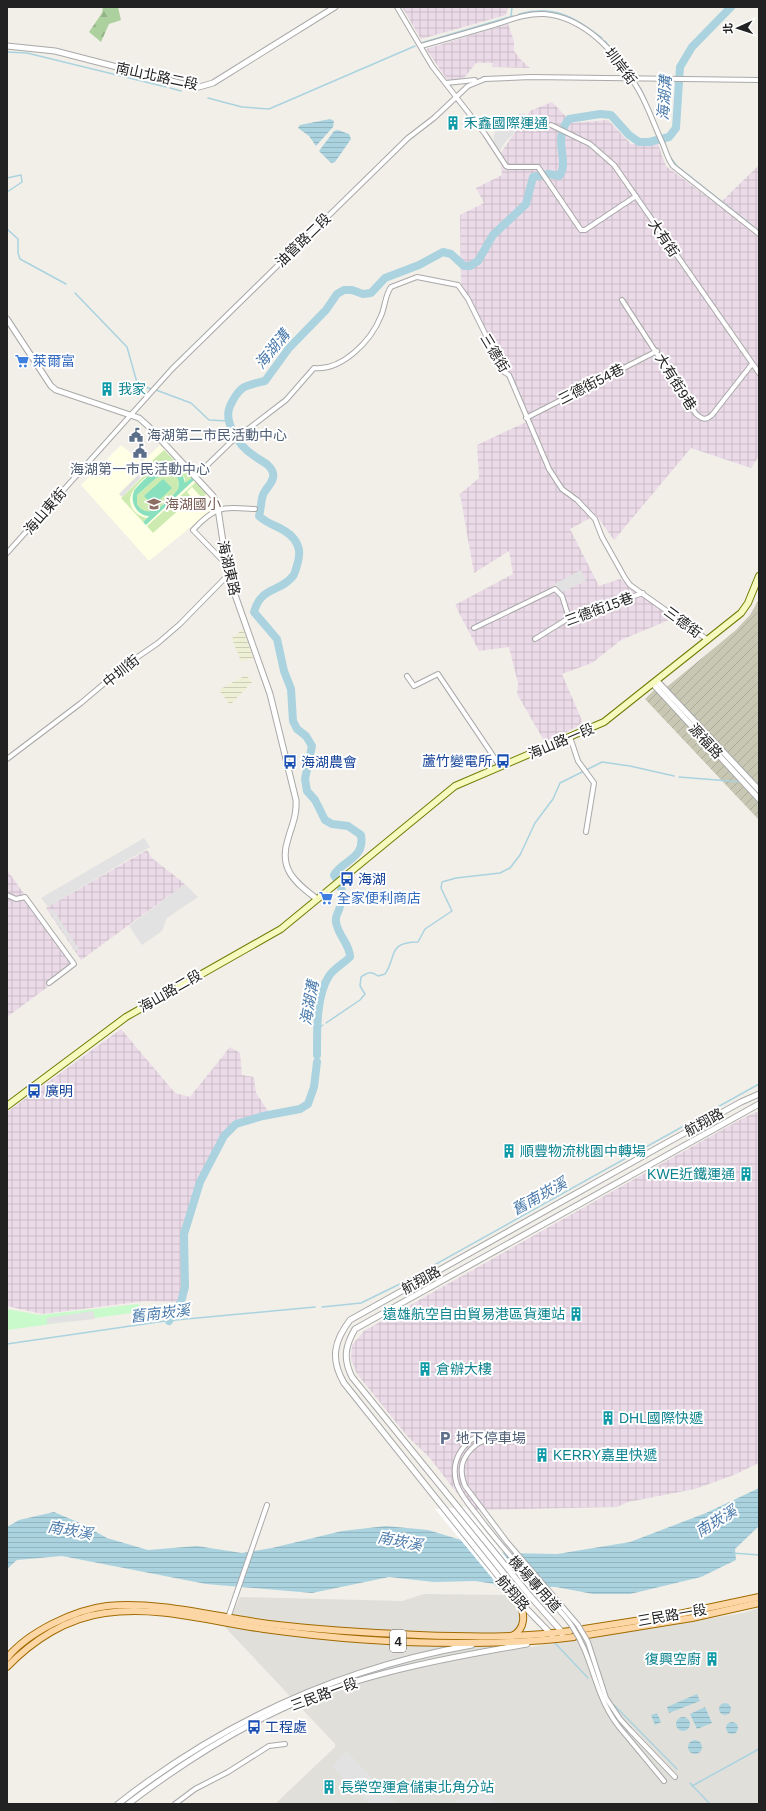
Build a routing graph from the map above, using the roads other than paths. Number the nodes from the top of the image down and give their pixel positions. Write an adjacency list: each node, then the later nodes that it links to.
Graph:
1 (335, 7): 3 (street, 南山北路二段)
2 (397, 7): 4 (street)
3 (7, 46)
4 (421, 46): 5 (street, 圳岸街); 8 (street)
5 (631, 78): 6 (street, 油管路二段); 7 (street, 油管路二段); 12 (street, 圳岸街)
6 (485, 79): 8 (street, 油管路二段); 9 (street, 油管路二段)
7 (759, 80)
8 (446, 83): 9 (street)
9 (456, 97): 11 (street); 18 (street, 油管路二段)
10 (551, 125): 11 (street, 大有街)
11 (636, 196): 16 (street, 大有街)
12 (759, 234)
13 (622, 300): 15 (street, 大有街9巷)
14 (7, 319): 18 (street, 海湖東路)
15 (657, 351): 16 (street, 大有街9巷); 19 (street, 三德街54巷)
16 (752, 364): 17 (street, 大有街)
17 (759, 373)
18 (131, 415): 20 (street, 海湖東路); 23 (street, 海山東街)
19 (526, 418): 20 (street, 三德街); 27 (street, 三德街)
20 (195, 477): 21 (street, 海湖東路)
21 (218, 509): 22 (street); 24 (street, 海湖東路); 24 (street)
22 (255, 509)
23 (7, 553)
24 (225, 563): 25 (street, 海湖東路)
25 (228, 575): 35 (street, 中圳街); 42 (street, 海湖東路)
26 (759, 576): 31 (main road, 海山路一段)
27 (644, 593): 28 (street, 三德街15巷); 31 (street, 三德街)
28 (569, 618): 29 (street); 30 (street, 三德街15巷)
29 (474, 628)
30 (535, 639)
31 (709, 640): 33 (main road, 海山路一段)
32 (407, 676): 36 (street)
33 (655, 682): 34 (main road, 海山路一段); 37 (street, 源福路); 38 (street, 源福路)
34 (570, 738): 36 (main road, 海山路一段); 39 (street)
35 (7, 759)
36 (500, 766): 40 (main road, 海山路一段)
37 (759, 790)
38 (759, 799)
39 (586, 832)
40 (338, 882): 42 (main road, 海山路二段)
41 (7, 895): 43 (street)
42 (317, 899): 46 (main road, 海山路二段)
43 (49, 983)
44 (759, 1094): 49 (street, 航翔路)
45 (759, 1104): 53 (street, 航翔路)
46 (7, 1106)
47 (267, 1505): 51 (street)
48 (759, 1597): 50 (main road, 三民路一段)
49 (519, 1601): 54 (street, 航翔路); 55 (main road)
50 (759, 1603)
51 (228, 1618): 55 (main road, 4); 59 (main road, 4)
52 (570, 1631): 53 (main road, 三民路一段 / 4)
53 (562, 1635): 54 (main road, 三民路一段 / 4); 56 (main road, 三民路一段 / 4); 57 (main road, 三民路一段 / 4)
54 (546, 1636): 55 (main road, 4); 57 (main road, 4); 57 (street, 航翔路); 58 (main road, 4); 65 (street, 三民路一段)
55 (510, 1637)
56 (574, 1637)
57 (555, 1640)
58 (482, 1643): 60 (main road, 4); 64 (street, 三民路一段)
59 (7, 1658)
60 (7, 1667)
61 (285, 1744): 66 (street)
62 (675, 1777): 63 (street, 機場專用道, bridge)
63 (664, 1781)
64 (118, 1804)
65 (128, 1804)
66 (175, 1804)

